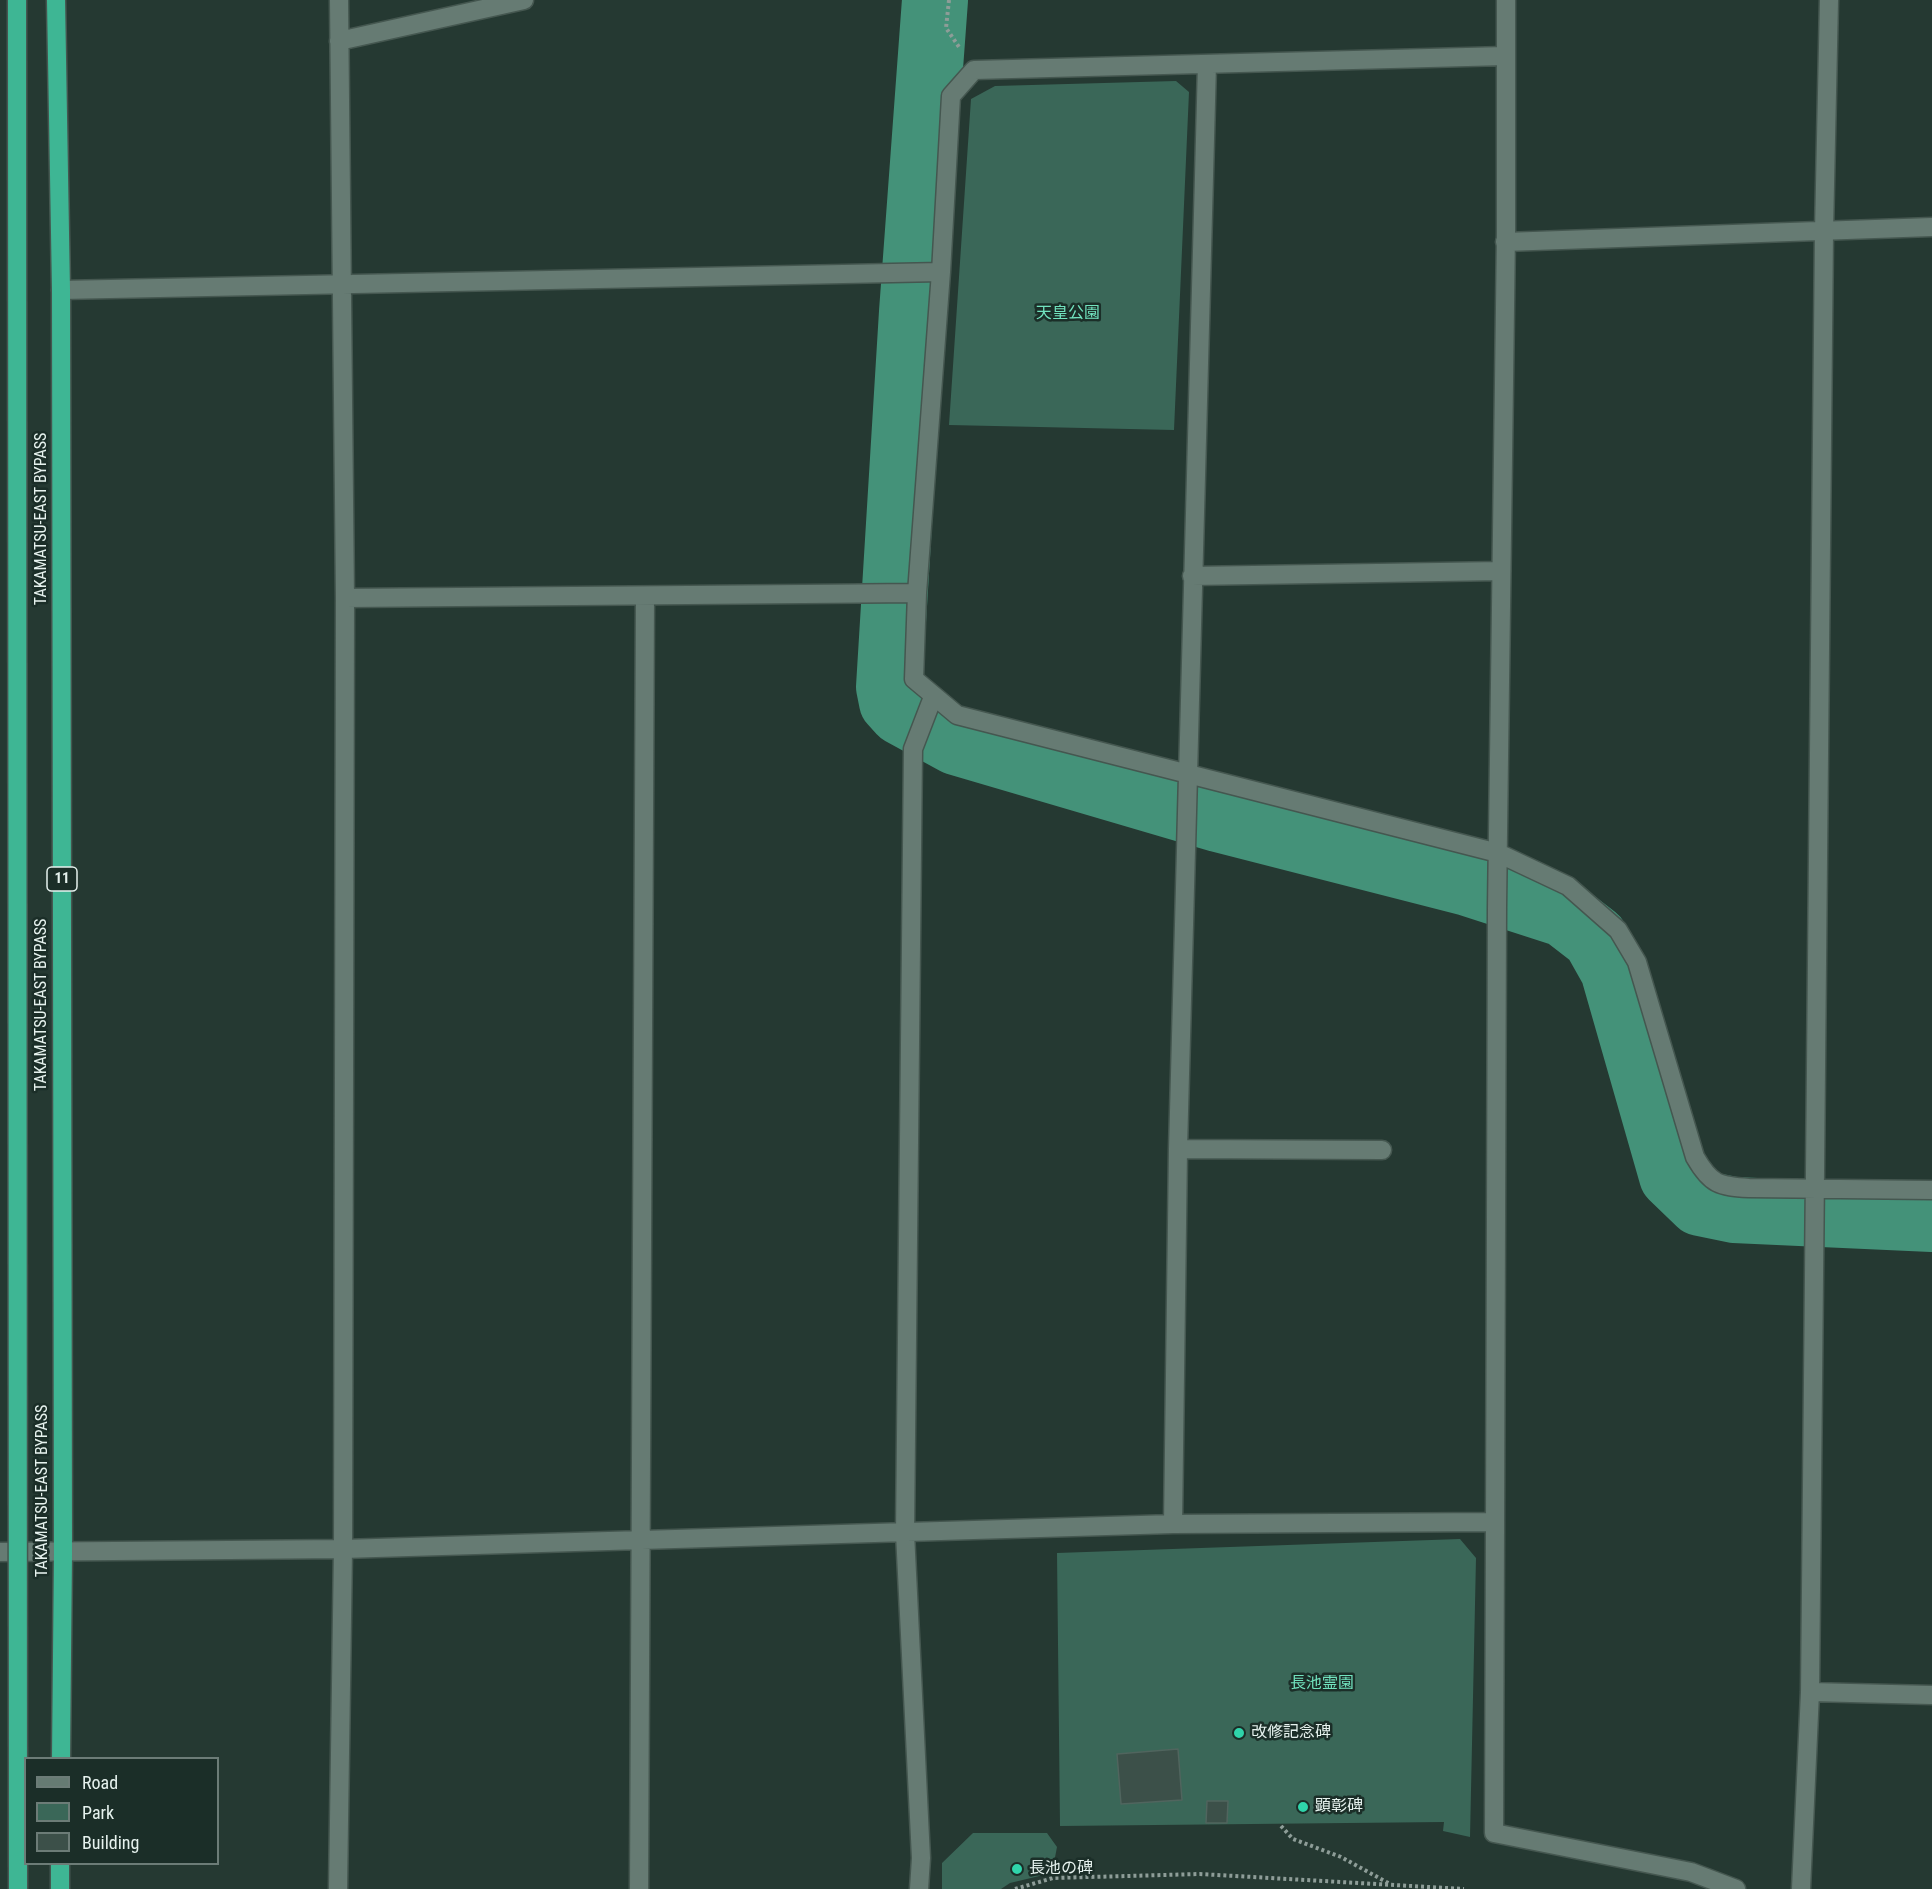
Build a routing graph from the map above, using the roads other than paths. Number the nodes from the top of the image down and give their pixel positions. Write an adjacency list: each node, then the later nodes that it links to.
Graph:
1 (17, 0): 39 (highway, bridge)
2 (56, 0): 15 (highway, TAKAMATSU-EAST BYPASS / 11)
3 (339, 0): 7 (street)
4 (524, 0): 7 (street)
5 (1506, 0): 8 (street)
6 (1829, 0): 11 (street)
7 (339, 41): 14 (street)
8 (1505, 56): 9 (street); 12 (street)
9 (1207, 64): 13 (street); 17 (street)
10 (1932, 226): 11 (street)
11 (1824, 231): 12 (street); 26 (street)
12 (1505, 242): 16 (street)
13 (934, 272): 14 (street); 18 (street)
14 (343, 284): 15 (street); 20 (street)
15 (61, 290): 34 (highway, TAKAMATSU-EAST BYPASS / 11)
16 (1502, 572): 17 (street); 23 (street)
17 (1191, 576): 22 (street)
18 (910, 593): 19 (street); 21 (street)
19 (645, 596): 20 (street); 31 (street)
20 (345, 598): 32 (street)
21 (931, 704): 22 (street); 30 (street)
22 (1187, 772): 23 (street); 24 (street)
23 (1498, 853): 26 (street); 28 (street)
24 (1178, 1149): 25 (street); 29 (street)
25 (1382, 1150)
26 (1814, 1188): 27 (street); 35 (street)
27 (1932, 1190)
28 (1495, 1522): 29 (street); 44 (street)
29 (1173, 1524): 30 (street)
30 (905, 1533): 31 (street); 43 (street)
31 (642, 1538): 32 (street); 42 (street)
32 (343, 1550): 34 (street); 41 (street)
33 (0, 1552): 34 (street)
34 (63, 1553): 37 (highway, TAKAMATSU-EAST BYPASS / 11)
35 (1810, 1692): 36 (street); 45 (street)
36 (1932, 1695)
37 (61, 1757)
38 (60, 1865): 40 (highway)
39 (18, 1889)
40 (60, 1889)
41 (338, 1889)
42 (639, 1889)
43 (919, 1889)
44 (1736, 1889)
45 (1801, 1889)

